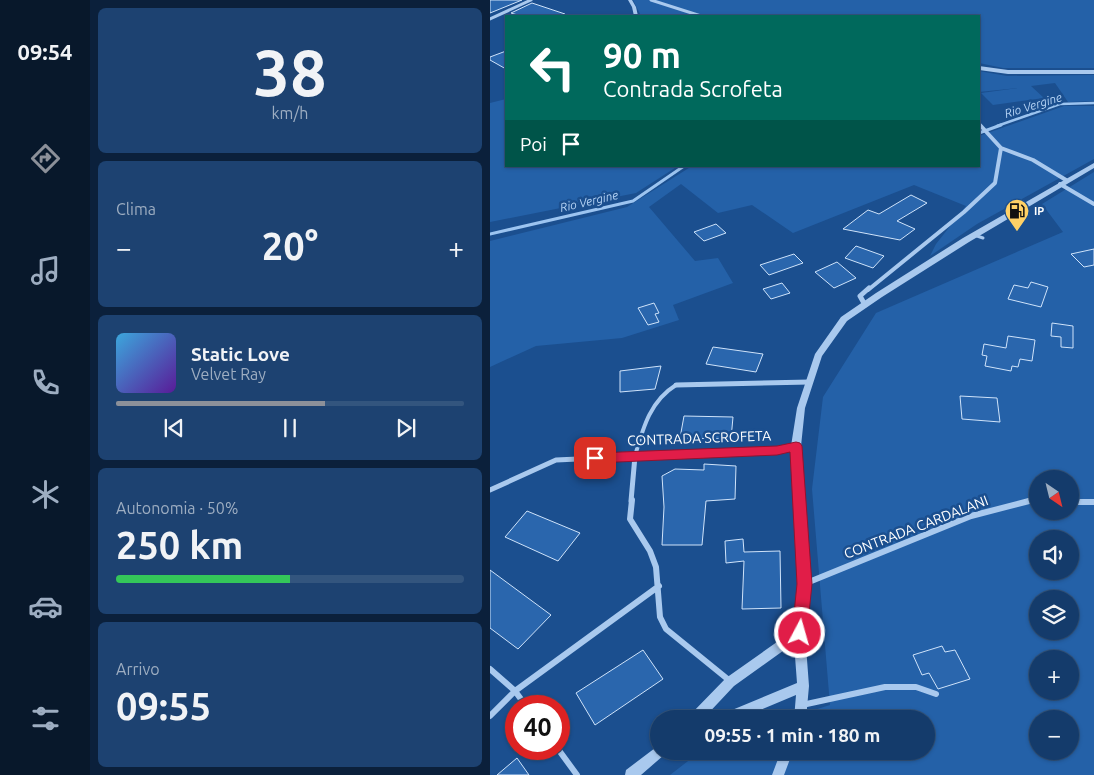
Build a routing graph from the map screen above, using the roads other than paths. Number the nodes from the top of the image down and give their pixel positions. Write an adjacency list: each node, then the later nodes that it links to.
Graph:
1 (531, 0): 6 (street)
2 (630, 0): 4 (street)
3 (651, 0): 5 (street)
4 (636, 15)
5 (698, 15)
6 (490, 19)
7 (980, 68): 8 (street)
8 (1094, 72)
9 (980, 125): 10 (street)
10 (1001, 148): 12 (street); 14 (street)
11 (1094, 165): 12 (street)
12 (1063, 182): 13 (street); 14 (street)
13 (1094, 204)
14 (865, 305): 15 (street)
15 (810, 382): 16 (street); 17 (street)
16 (676, 385): 18 (lane)
17 (796, 446): 18 (street, CONTRADA SCROFETA); 23 (street)
18 (634, 456): 19 (street, CONTRADA SCROFETA); 24 (street)
19 (490, 490)
20 (1029, 501): 23 (street, CONTRADA CARDALANI)
21 (1079, 502): 22 (street)
22 (1094, 502)
23 (804, 584): 25 (street)
24 (659, 586): 27 (street); 29 (street)
25 (800, 633): 27 (street); 28 (street)
26 (490, 669): 29 (street)
27 (730, 682): 33 (street)
28 (803, 686): 32 (street); 34 (street)
29 (516, 691): 31 (street); 36 (street)
30 (936, 694): 32 (street)
31 (519, 695)
32 (801, 706): 35 (street)
33 (703, 710)
34 (746, 710)
35 (801, 710)
36 (490, 716)
37 (650, 759): 41 (street)
38 (566, 760): 40 (street)
39 (783, 760): 42 (street)
40 (578, 775)
41 (631, 775)
42 (778, 775)

